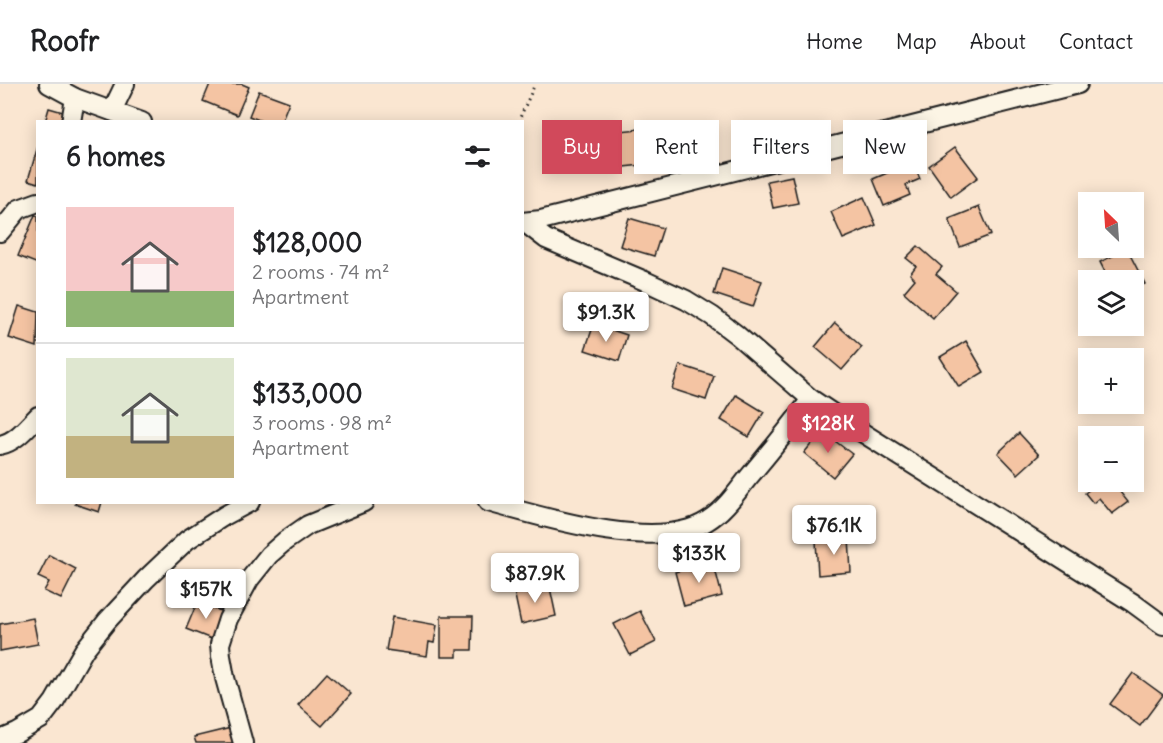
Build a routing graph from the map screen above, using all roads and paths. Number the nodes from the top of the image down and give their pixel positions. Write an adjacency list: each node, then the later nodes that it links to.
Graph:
1 (49, 84): 5 (street)
2 (125, 84): 6 (street)
3 (535, 84): 9 (path)
4 (1078, 84): 11 (street)
5 (75, 98): 6 (street); 7 (street)
6 (112, 111): 8 (street)
7 (71, 120)
8 (137, 120)
9 (519, 120)
10 (36, 203): 13 (street)
11 (524, 222)
12 (524, 223): 14 (street)
13 (0, 232)
14 (811, 399): 19 (street); 20 (street)
15 (36, 418): 16 (street)
16 (0, 445)
17 (246, 504): 21 (street)
18 (360, 504): 22 (street)
19 (495, 504)
20 (1163, 625)
21 (0, 740)
22 (243, 743)

